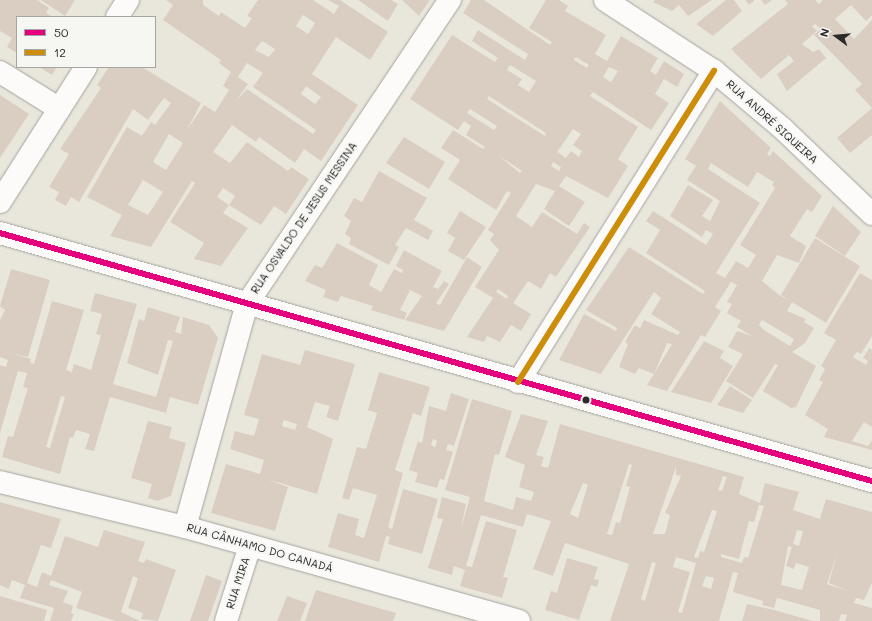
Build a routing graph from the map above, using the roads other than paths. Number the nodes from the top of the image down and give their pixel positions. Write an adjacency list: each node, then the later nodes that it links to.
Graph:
1 (128, 0): 4 (street)
2 (450, 0): 12 (street, RUA OSVALDO DE JESUS MESSINA)
3 (604, 0): 6 (street, RUA ANDRÉ SIQUEIRA)
4 (118, 16)
5 (85, 68): 8 (street)
6 (714, 71): 10 (street, RUA ANDRÉ SIQUEIRA); 13 (street)
7 (0, 72): 8 (street)
8 (60, 109): 9 (street)
9 (0, 202)
10 (872, 214)
11 (0, 233): 12 (street)
12 (247, 304): 13 (street); 16 (street, RUA OSVALDO DE JESUS MESSINA)
13 (518, 382): 14 (street)
14 (872, 481)
15 (0, 482): 16 (street, RUA CÂNHAMO DO CANADÁ)
16 (185, 527): 17 (street, RUA CÂNHAMO DO CANADÁ)
17 (250, 546): 18 (street, RUA CÂNHAMO DO CANADÁ); 19 (street, RUA MIRA)
18 (510, 620)
19 (226, 621)

